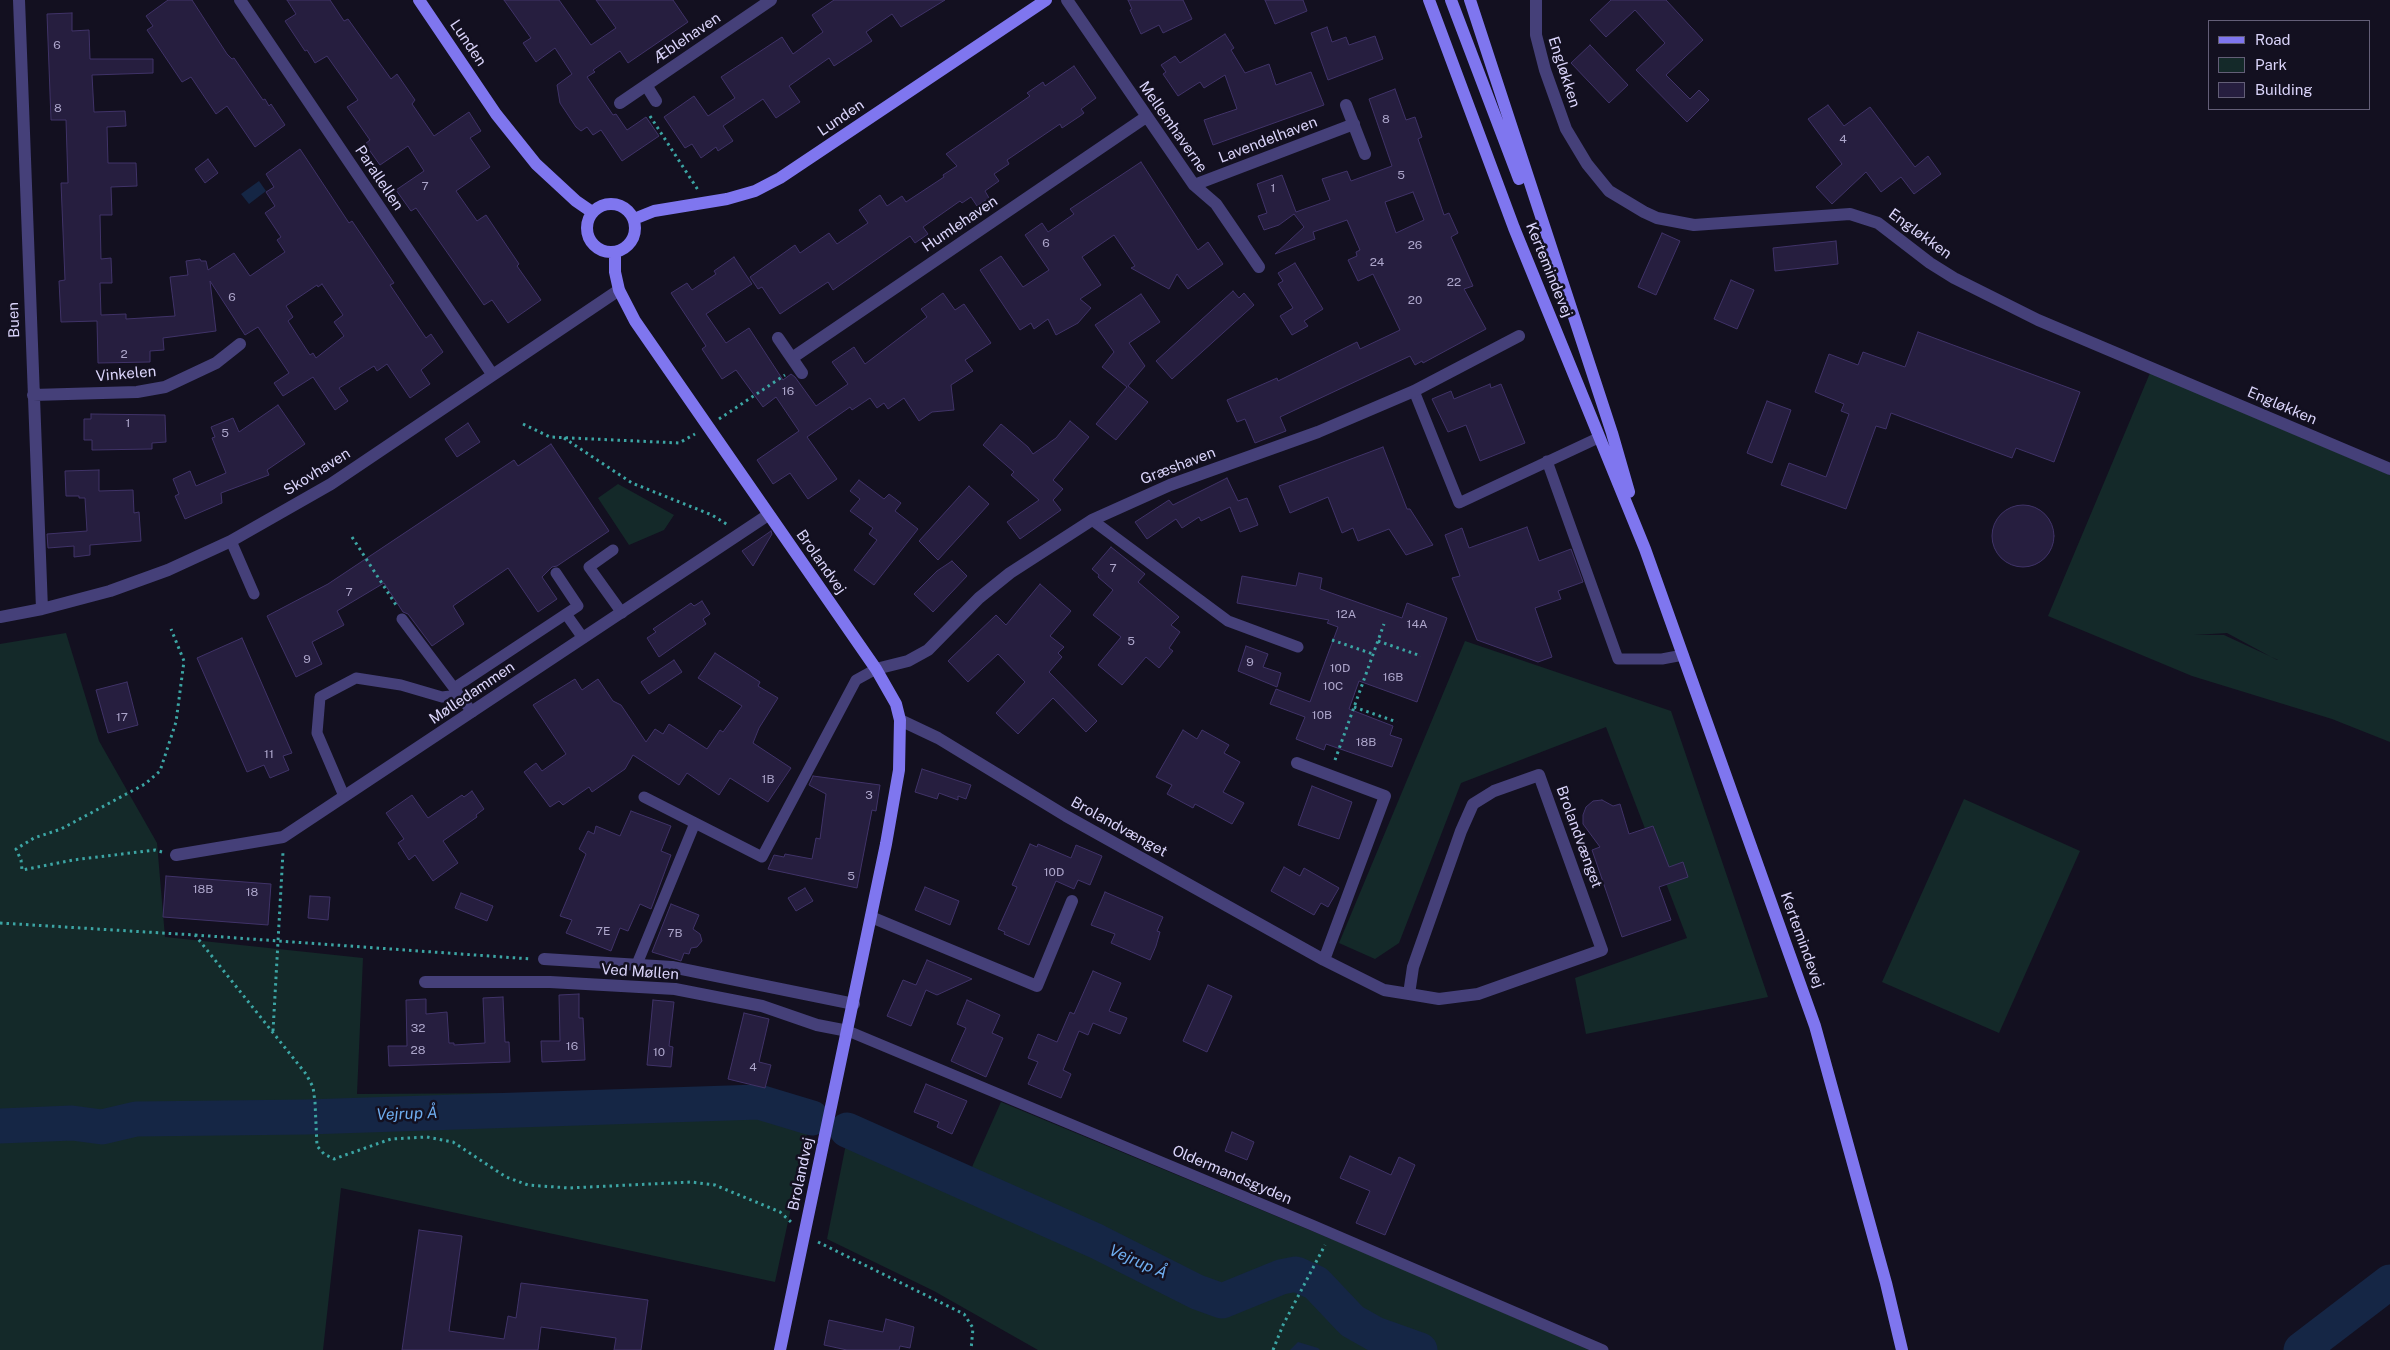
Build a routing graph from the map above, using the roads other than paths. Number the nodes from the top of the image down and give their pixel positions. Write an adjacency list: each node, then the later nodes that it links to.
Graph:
1 (19, 0): 30 (street, Buen)
2 (240, 0): 28 (street, Parallellen)
3 (420, 0): 19 (street, Lunden)
4 (770, 0): 11 (street, Æblehaven)
5 (1046, 0): 20 (street, Lunden)
6 (1067, 0): 15 (street, Mellemhaverne)
7 (1429, 0): 31 (street, Kertemindevej)
8 (1451, 0): 23 (street)
9 (1470, 0): 23 (street, Kertemindevej)
10 (1536, 0): 33 (street, Engløkken)
11 (646, 85): 12 (street); 13 (street, Æblehaven)
12 (656, 101)
13 (620, 103)
14 (1346, 105): 16 (street)
15 (1146, 117): 18 (street, Mellemhaverne); 26 (street, Humlehaven)
16 (1354, 124): 17 (street); 18 (street, Lavendelhaven)
17 (1365, 154)
18 (1194, 185): 22 (street, Mellemhaverne)
19 (592, 212): 20 (street); 21 (street)
20 (634, 219): 21 (street)
21 (615, 252): 24 (street, Brolandvej)
22 (1260, 266)
23 (1561, 283): 37 (street, Kertemindevej)
24 (619, 290): 28 (street, Skovhaven); 34 (street, Brolandvej)
25 (1519, 336): 29 (street, Græshaven)
26 (778, 338)
27 (240, 344): 30 (street, Vinkelen)
28 (492, 374): 36 (street, Skovhaven)
29 (1414, 391): 32 (lane); 35 (street, Græshaven)
30 (33, 395): 41 (street, Buen)
31 (1598, 438): 32 (lane); 37 (street, Kertemindevej)
32 (1547, 461): 48 (lane)
33 (2390, 469)
34 (768, 515): 42 (street, Mølledammen); 49 (street, Brolandvej)
35 (1092, 520): 47 (lane); 49 (street, Græshaven)
36 (231, 541): 40 (lane); 41 (street, Skovhaven)
37 (1645, 549): 48 (street, Kertemindevej)
38 (613, 550): 42 (lane)
39 (556, 573): 43 (lane)
40 (254, 594)
41 (42, 609): 44 (street, Skovhaven)
42 (622, 613): 46 (street, Mølledammen)
43 (566, 614): 46 (lane); 50 (lane)
44 (0, 617)
45 (402, 619): 50 (lane)
46 (583, 638): 51 (street, Mølledammen)
47 (1298, 647)
48 (1682, 655): 69 (street, Kertemindevej)
49 (876, 669): 52 (street, Brolandvej); 56 (lane)
50 (457, 692): 51 (lane); 54 (lane)
51 (472, 712): 54 (street, Mølledammen)
52 (900, 720): 59 (street, Brolandvej); 61 (street, Brolandvænget)
53 (1298, 763): 61 (street)
54 (344, 796): 57 (street, Mølledammen)
55 (644, 797): 56 (lane)
56 (694, 823): 62 (lane)
57 (176, 855)
58 (1072, 901): 59 (street)
59 (872, 917): 65 (street, Brolandvej)
60 (544, 959): 62 (street)
61 (1324, 960): 64 (street, Brolandvænget)
62 (637, 964): 65 (street)
63 (425, 982): 66 (street, Ved Møllen)
64 (1410, 994): 64 (street, Brolandvænget)
65 (854, 1004): 66 (street, Brolandvej)
66 (848, 1031): 67 (street, Brolandvej); 68 (lane, Oldermandsgyden)
67 (780, 1350)
68 (1603, 1350)
69 (1902, 1350)

